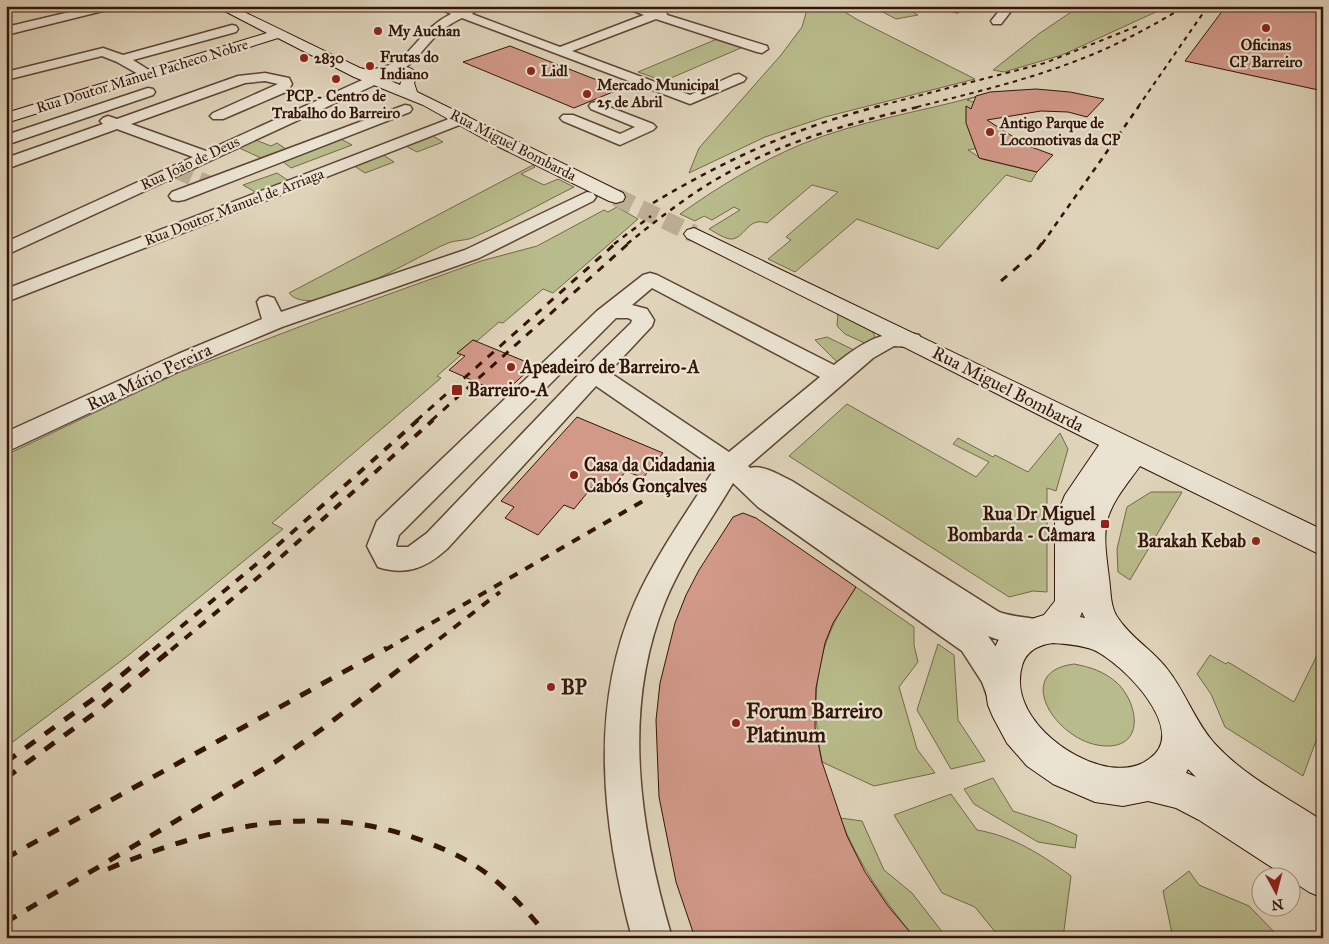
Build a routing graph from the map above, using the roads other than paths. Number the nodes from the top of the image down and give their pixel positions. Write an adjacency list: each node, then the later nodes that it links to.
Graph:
1 (111, 6): 14 (street)
2 (221, 6): 9 (street, Rua Miguel Bombarda)
3 (440, 6): 10 (street)
4 (482, 6): 10 (street)
5 (628, 6): 11 (street)
6 (1010, 6): 12 (street)
7 (251, 8): 9 (street)
8 (673, 9): 11 (street)
9 (235, 13): 15 (street, Rua Miguel Bombarda)
10 (459, 13): 17 (street); 23 (street)
11 (657, 16): 16 (street); 17 (street)
12 (997, 21)
13 (232, 29): 18 (street)
14 (6, 31)
15 (278, 34): 19 (street, Rua Doutor Manuel Pacheco Nobre); 21 (street, Rua Miguel Bombarda)
16 (762, 49)
17 (560, 51): 24 (street)
18 (122, 59): 19 (street); 20 (street)
19 (147, 75): 32 (street, Rua Doutor Manuel Pacheco Nobre)
20 (6, 76)
21 (381, 77): 23 (street, Rua Miguel Bombarda); 23 (street, Rua Miguel Bombarda); 36 (street, Rua João de Deus)
22 (739, 78): 24 (street)
23 (408, 83): 33 (street, Rua Miguel Bombarda); 38 (street)
24 (646, 84): 25 (street)
25 (630, 91)
26 (148, 92): 30 (street)
27 (613, 98): 29 (street)
28 (66, 105): 30 (street)
29 (596, 106): 29 (street)
30 (87, 113): 34 (street); 35 (street)
31 (218, 116): 34 (street)
32 (6, 118)
33 (462, 119): 40 (street, Rua Miguel Bombarda); 44 (street, Rua Doutor Manuel de Arriaga)
34 (116, 123): 36 (street); 37 (street)
35 (6, 140)
36 (205, 156): 42 (street, Rua João de Deus)
37 (6, 164)
38 (178, 196)
39 (587, 197): 49 (street, Rua Mário Pereira)
40 (616, 197)
41 (694, 234): 46 (street, Rua Miguel Bombarda)
42 (6, 250)
43 (650, 279): 45 (street); 48 (street)
44 (6, 296)
45 (611, 312): 47 (street); 47 (street)
46 (883, 334): 48 (street); 50 (street, Rua Miguel Bombarda)
47 (593, 374): 51 (street)
48 (837, 376): 51 (street)
49 (6, 443)
50 (1125, 447): 52 (street, Rua Miguel Bombarda); 53 (street); 54 (street)
51 (731, 466): 53 (street); 55 (street); 60 (street)
52 (1323, 544)
53 (1043, 630): 54 (street); 55 (street)
54 (1122, 649): 56 (street)
55 (1004, 700): 57 (street)
56 (1178, 723): 57 (street); 58 (street)
57 (1148, 782): 59 (street)
58 (1323, 844)
59 (1323, 878)
60 (652, 938)

